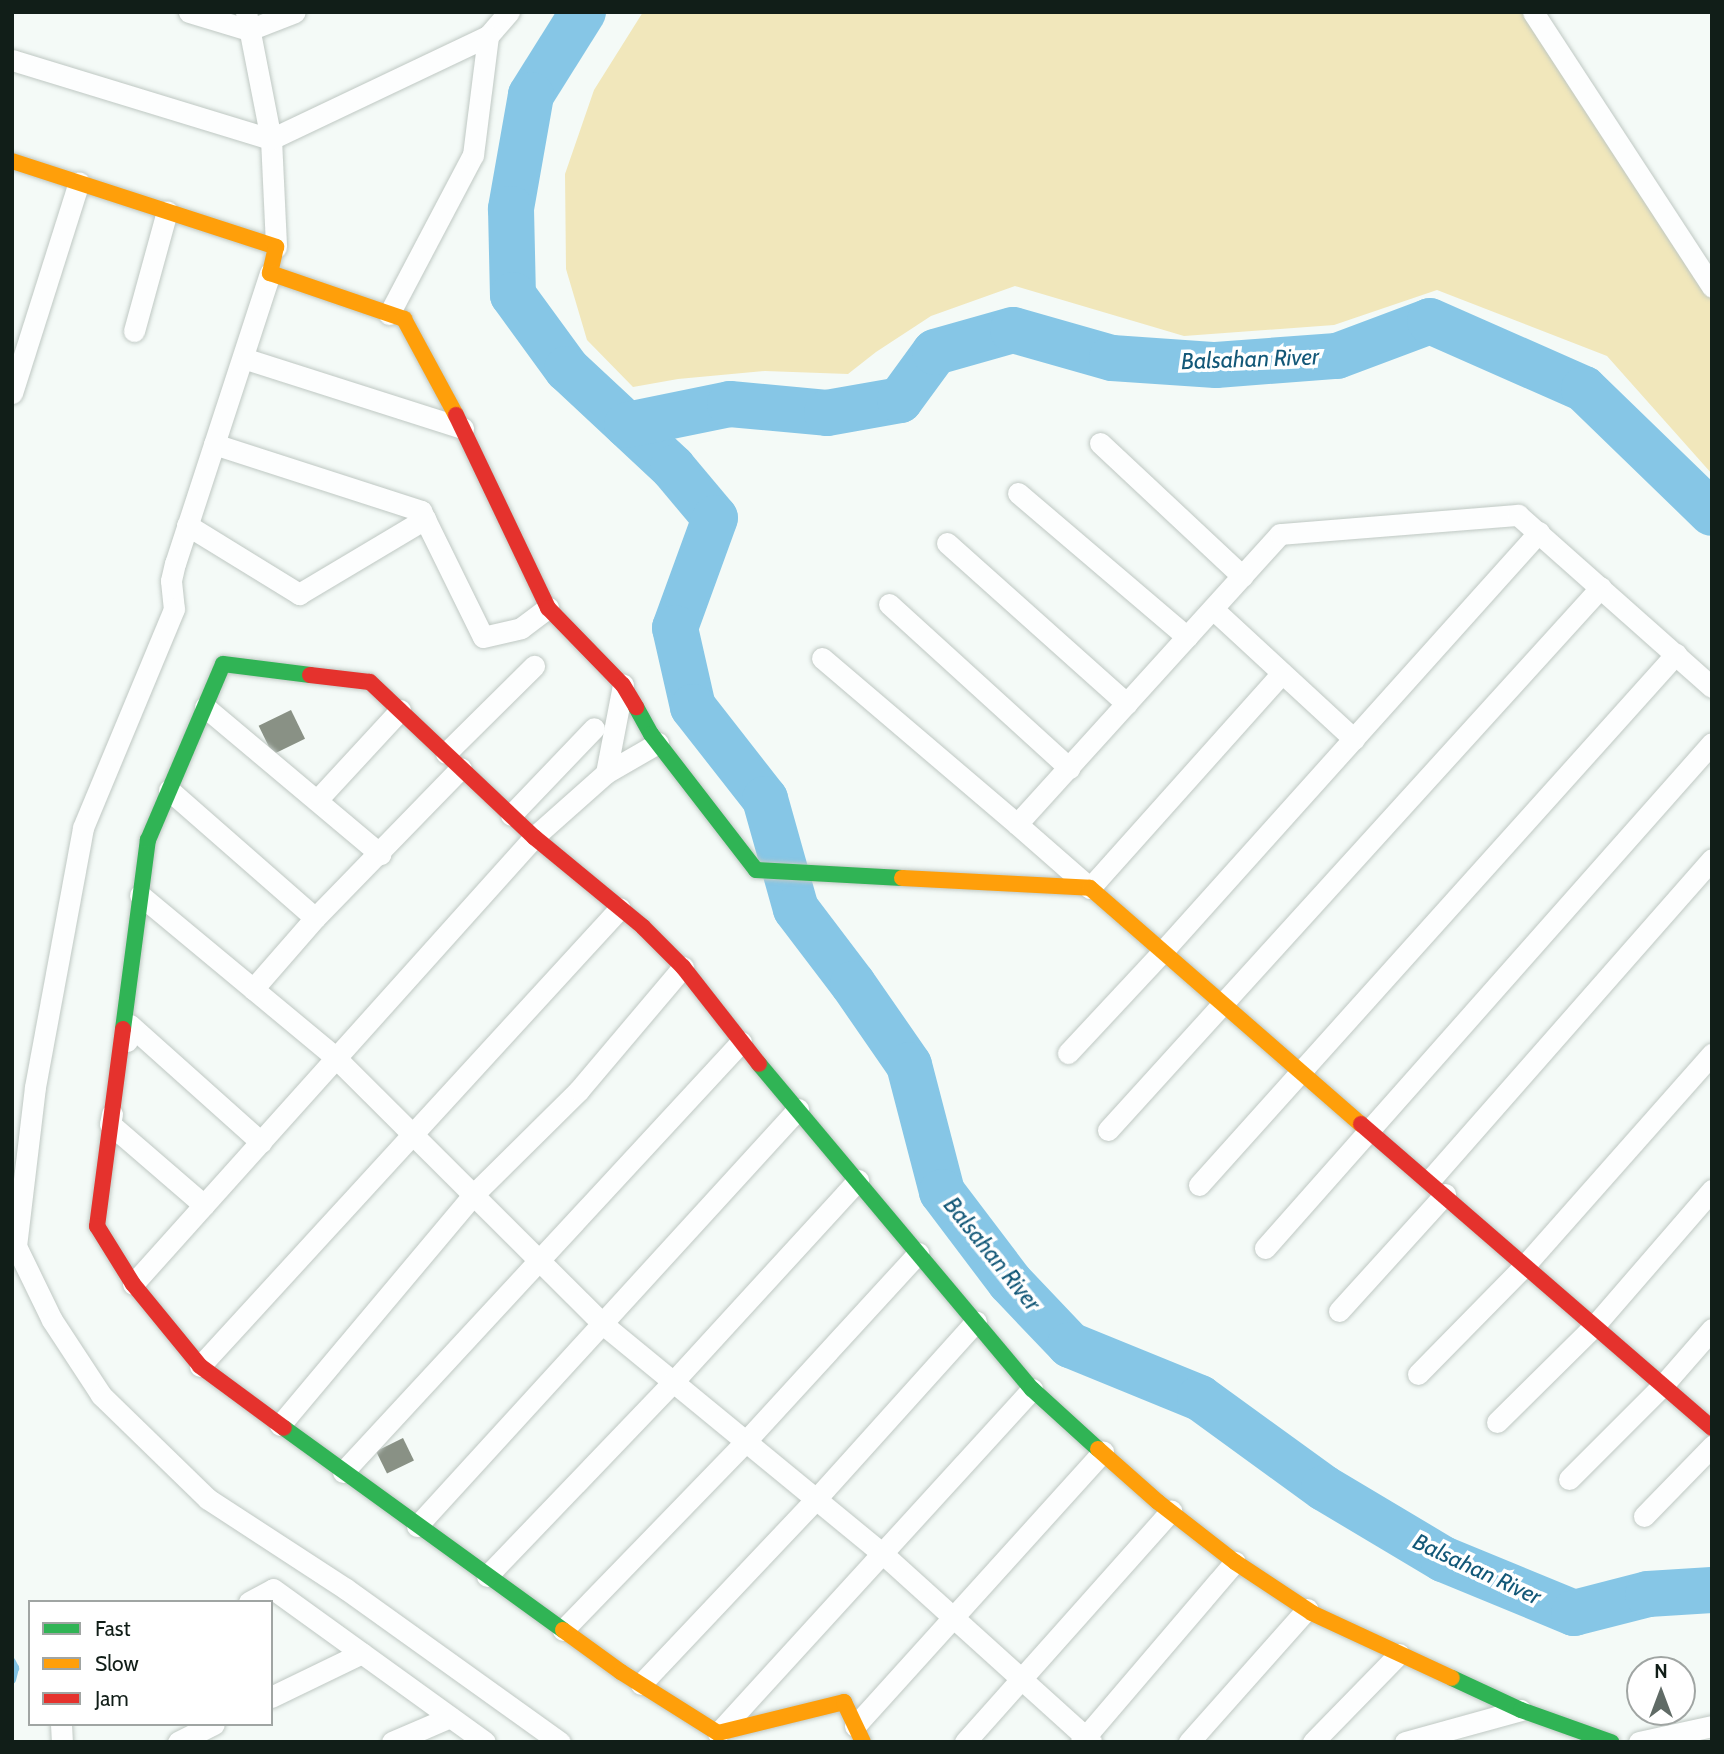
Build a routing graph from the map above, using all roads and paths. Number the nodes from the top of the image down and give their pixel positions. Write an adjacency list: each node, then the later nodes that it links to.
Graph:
1 (189, 12): 5 (street)
2 (295, 12): 5 (street)
3 (509, 12): 6 (street)
4 (1533, 12): 14 (street)
5 (248, 21): 8 (street)
6 (488, 36): 8 (street); 15 (street)
7 (12, 60): 8 (street)
8 (271, 139): 12 (street)
9 (12, 161): 10 (street)
10 (79, 182): 11 (street); 18 (street)
11 (167, 211): 12 (street); 16 (street)
12 (276, 247): 13 (street)
13 (270, 273): 15 (street); 17 (street)
14 (1712, 287)
15 (389, 314): 19 (street)
16 (134, 331)
17 (243, 358): 19 (street); 21 (street)
18 (12, 393)
19 (463, 428): 30 (street)
20 (1100, 443): 27 (street)
21 (214, 444): 23 (street); 24 (street)
22 (1018, 493): 32 (street)
23 (425, 519): 24 (street); 30 (street)
24 (187, 526): 130 (street)
25 (1539, 532): 27 (street); 28 (street); 43 (street)
26 (947, 543): 39 (street)
27 (1242, 576): 31 (street)
28 (1601, 587): 33 (street); 63 (street)
29 (889, 604): 47 (street)
30 (548, 608): 37 (street)
31 (1213, 609): 32 (street); 36 (street)
32 (1187, 637): 39 (street)
33 (1676, 654): 38 (street); 68 (street)
34 (822, 658): 52 (street)
35 (534, 666): 46 (street)
36 (1282, 673): 43 (street); 56 (street)
37 (623, 685): 44 (street); 48 (street)
38 (1712, 687)
39 (1127, 704): 47 (street)
40 (205, 707): 41 (street); 49 (street); 50 (street)
41 (400, 710): 46 (street); 50 (street)
42 (594, 728): 51 (street)
43 (1354, 738): 60 (street)
44 (657, 743): 48 (street); 56 (street)
45 (1712, 743): 71 (street)
46 (454, 760): 51 (street); 54 (street)
47 (1069, 768): 52 (street)
48 (606, 773): 53 (street)
49 (169, 790): 57 (street); 59 (street)
50 (318, 799): 54 (street)
51 (511, 815): 53 (street)
52 (1017, 824): 56 (street)
53 (534, 837): 58 (street); 67 (street)
54 (380, 854): 59 (street)
55 (1712, 859): 77 (street)
56 (1090, 888): 60 (street)
57 (140, 895): 62 (street); 70 (street)
58 (620, 908): 61 (street); 73 (street)
59 (315, 918): 62 (street)
60 (1163, 951): 63 (street); 65 (street)
61 (683, 967): 64 (street); 79 (street)
62 (253, 989): 67 (street)
63 (1224, 1005): 68 (street); 72 (street)
64 (741, 1042): 69 (street); 83 (street)
65 (1068, 1053)
66 (1712, 1054): 84 (street)
67 (336, 1058): 73 (street); 74 (street)
68 (1300, 1068): 71 (street); 76 (street)
69 (798, 1109): 75 (street); 88 (street)
70 (110, 1124): 74 (street); 80 (street); 85 (street)
71 (1371, 1129): 77 (street); 81 (street)
72 (1108, 1130)
73 (413, 1134): 79 (street); 91 (street)
74 (261, 1142): 80 (street)
75 (858, 1180): 82 (street); 93 (street)
76 (1199, 1185)
77 (1438, 1187): 84 (street); 86 (street)
78 (1712, 1190): 89 (street)
79 (473, 1195): 83 (street); 97 (street)
80 (204, 1205): 85 (street)
81 (1265, 1248)
82 (918, 1253): 87 (street); 99 (street)
83 (539, 1260): 88 (street); 102 (street)
84 (1526, 1264): 89 (street); 92 (street)
85 (133, 1284): 91 (street)
86 (1339, 1311)
87 (976, 1321): 95 (street); 104 (street)
88 (604, 1325): 93 (street); 107 (street)
89 (1595, 1325): 94 (street); 96 (street)
90 (1712, 1329): 94 (street)
91 (200, 1366): 97 (street)
92 (1418, 1374)
93 (673, 1382): 99 (street); 110 (street)
94 (1664, 1384): 98 (street); 103 (street)
95 (1032, 1389): 101 (street); 108 (street)
96 (1497, 1422)
97 (280, 1425): 102 (street)
98 (1712, 1428)
99 (746, 1441): 104 (street); 114 (street)
100 (1712, 1446): 106 (street)
101 (1103, 1452): 105 (street); 113 (street)
102 (343, 1472): 107 (street)
103 (1569, 1479)
104 (816, 1499): 108 (street); 118 (street)
105 (1171, 1511): 109 (street); 117 (street)
106 (1644, 1516)
107 (417, 1527): 110 (street)
108 (882, 1553): 113 (street); 124 (street)
109 (1235, 1562): 112 (street); 126 (street)
110 (487, 1576): 114 (street)
111 (252, 1600): 115 (street)
112 (1307, 1609): 116 (street); 132 (street)
113 (954, 1616): 117 (street); 125 (street)
114 (563, 1630): 118 (street)
115 (362, 1653): 119 (street); 121 (street)
116 (1399, 1654): 120 (street); 133 (street)
117 (1023, 1678): 126 (street); 131 (street)
118 (641, 1684): 124 (street)
119 (273, 1696)
120 (1521, 1710): 134 (street); 135 (street)
121 (450, 1717): 128 (street); 129 (street)
122 (210, 1726): 127 (street)
123 (1712, 1726): 136 (street)
124 (718, 1733): 125 (street)
125 (859, 1734)
126 (1086, 1740)
127 (178, 1742)
128 (393, 1742)
129 (485, 1742)
130 (560, 1742)
131 (965, 1742)
132 (1189, 1742)
133 (1313, 1742)
134 (1405, 1742)
135 (1611, 1742)
136 (1639, 1742)

